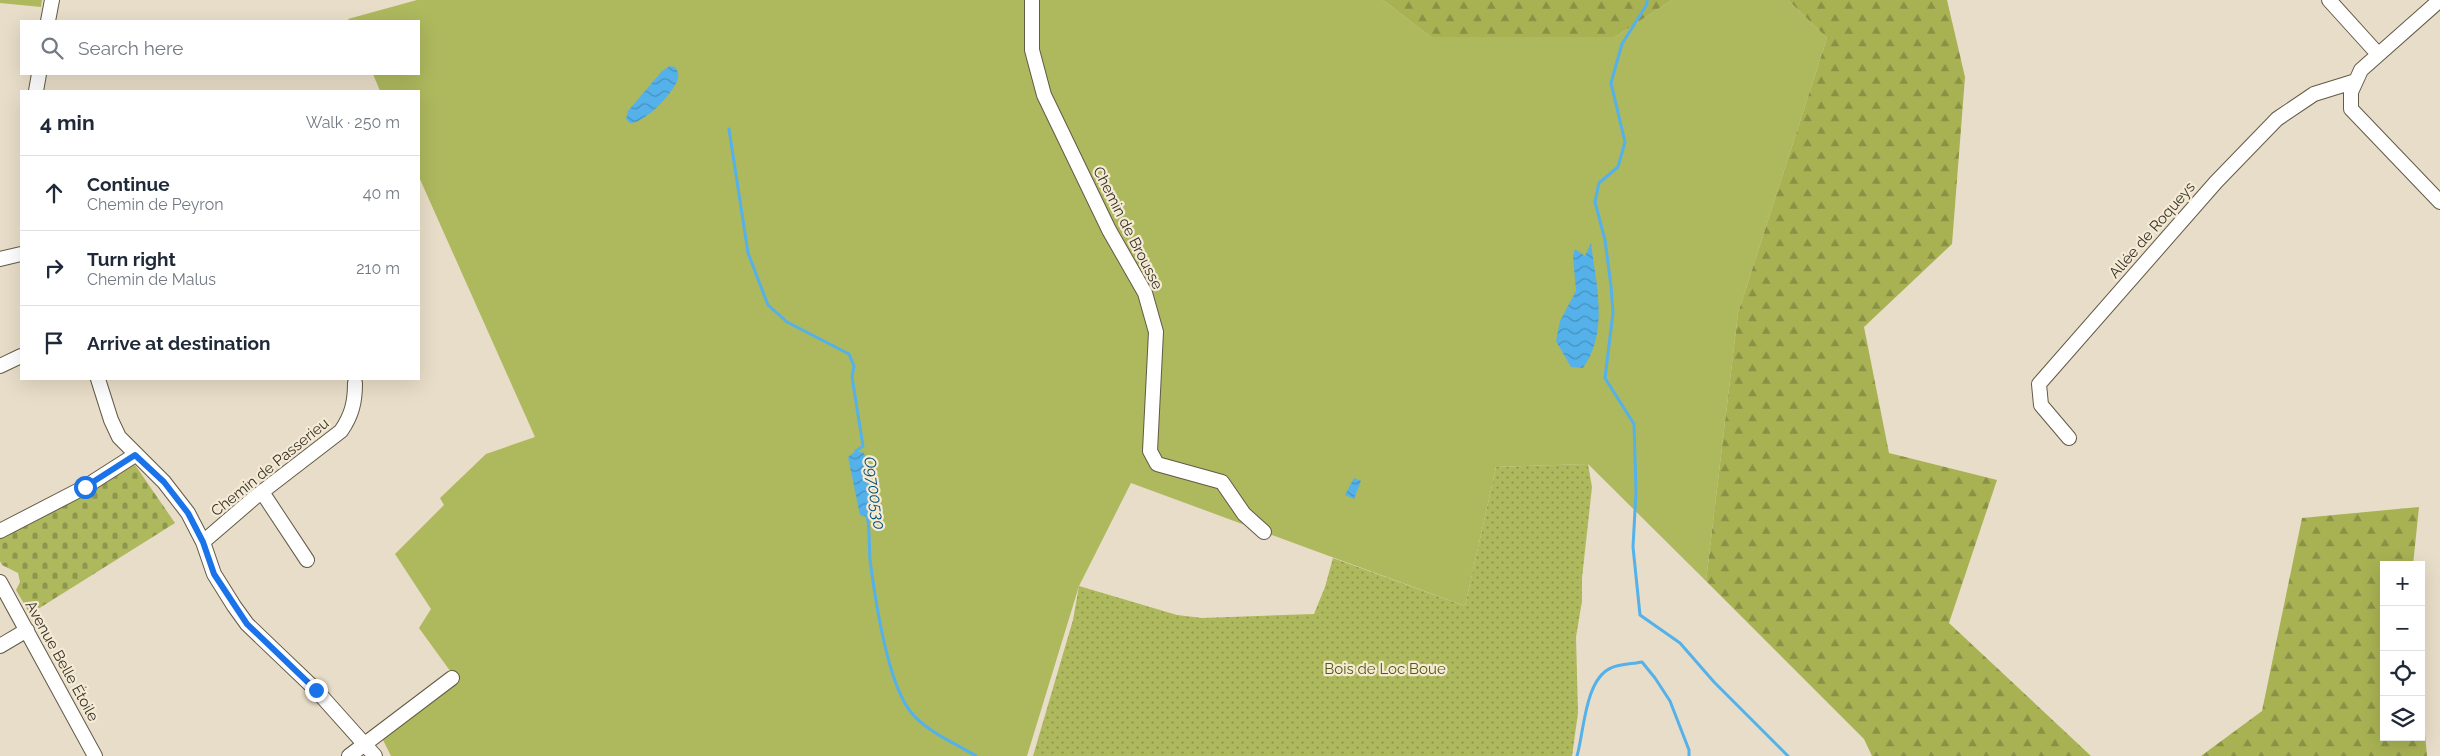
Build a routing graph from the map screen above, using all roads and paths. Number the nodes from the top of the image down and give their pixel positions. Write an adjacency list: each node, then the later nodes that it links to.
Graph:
1 (52, 0): 5 (street)
2 (1032, 0): 21 (street, Chemin de Brousse)
3 (2329, 0): 6 (street)
4 (2440, 0): 6 (street)
5 (48, 20)
6 (2378, 53): 8 (street)
7 (39, 75): 9 (street)
8 (2356, 81): 10 (street); 17 (street, Allée de Roqueys)
9 (36, 90)
10 (2440, 202)
11 (20, 255): 12 (street)
12 (0, 260)
13 (20, 356): 14 (street)
14 (0, 366)
15 (98, 380): 18 (street)
16 (356, 383): 19 (street, Chemin de Passerieu)
17 (2069, 438)
18 (135, 455): 20 (street); 22 (street)
19 (262, 492): 22 (street, Chemin de Passerieu); 23 (street)
20 (0, 531)
21 (1264, 532)
22 (203, 542): 28 (street)
23 (307, 560)
24 (0, 582): 25 (street, Avenue Belle Étoile)
25 (27, 630): 26 (street); 29 (street, Avenue Belle Étoile)
26 (0, 646)
27 (452, 678): 28 (street)
28 (363, 743): 30 (street); 31 (street)
29 (95, 756)
30 (349, 756)
31 (375, 756)

